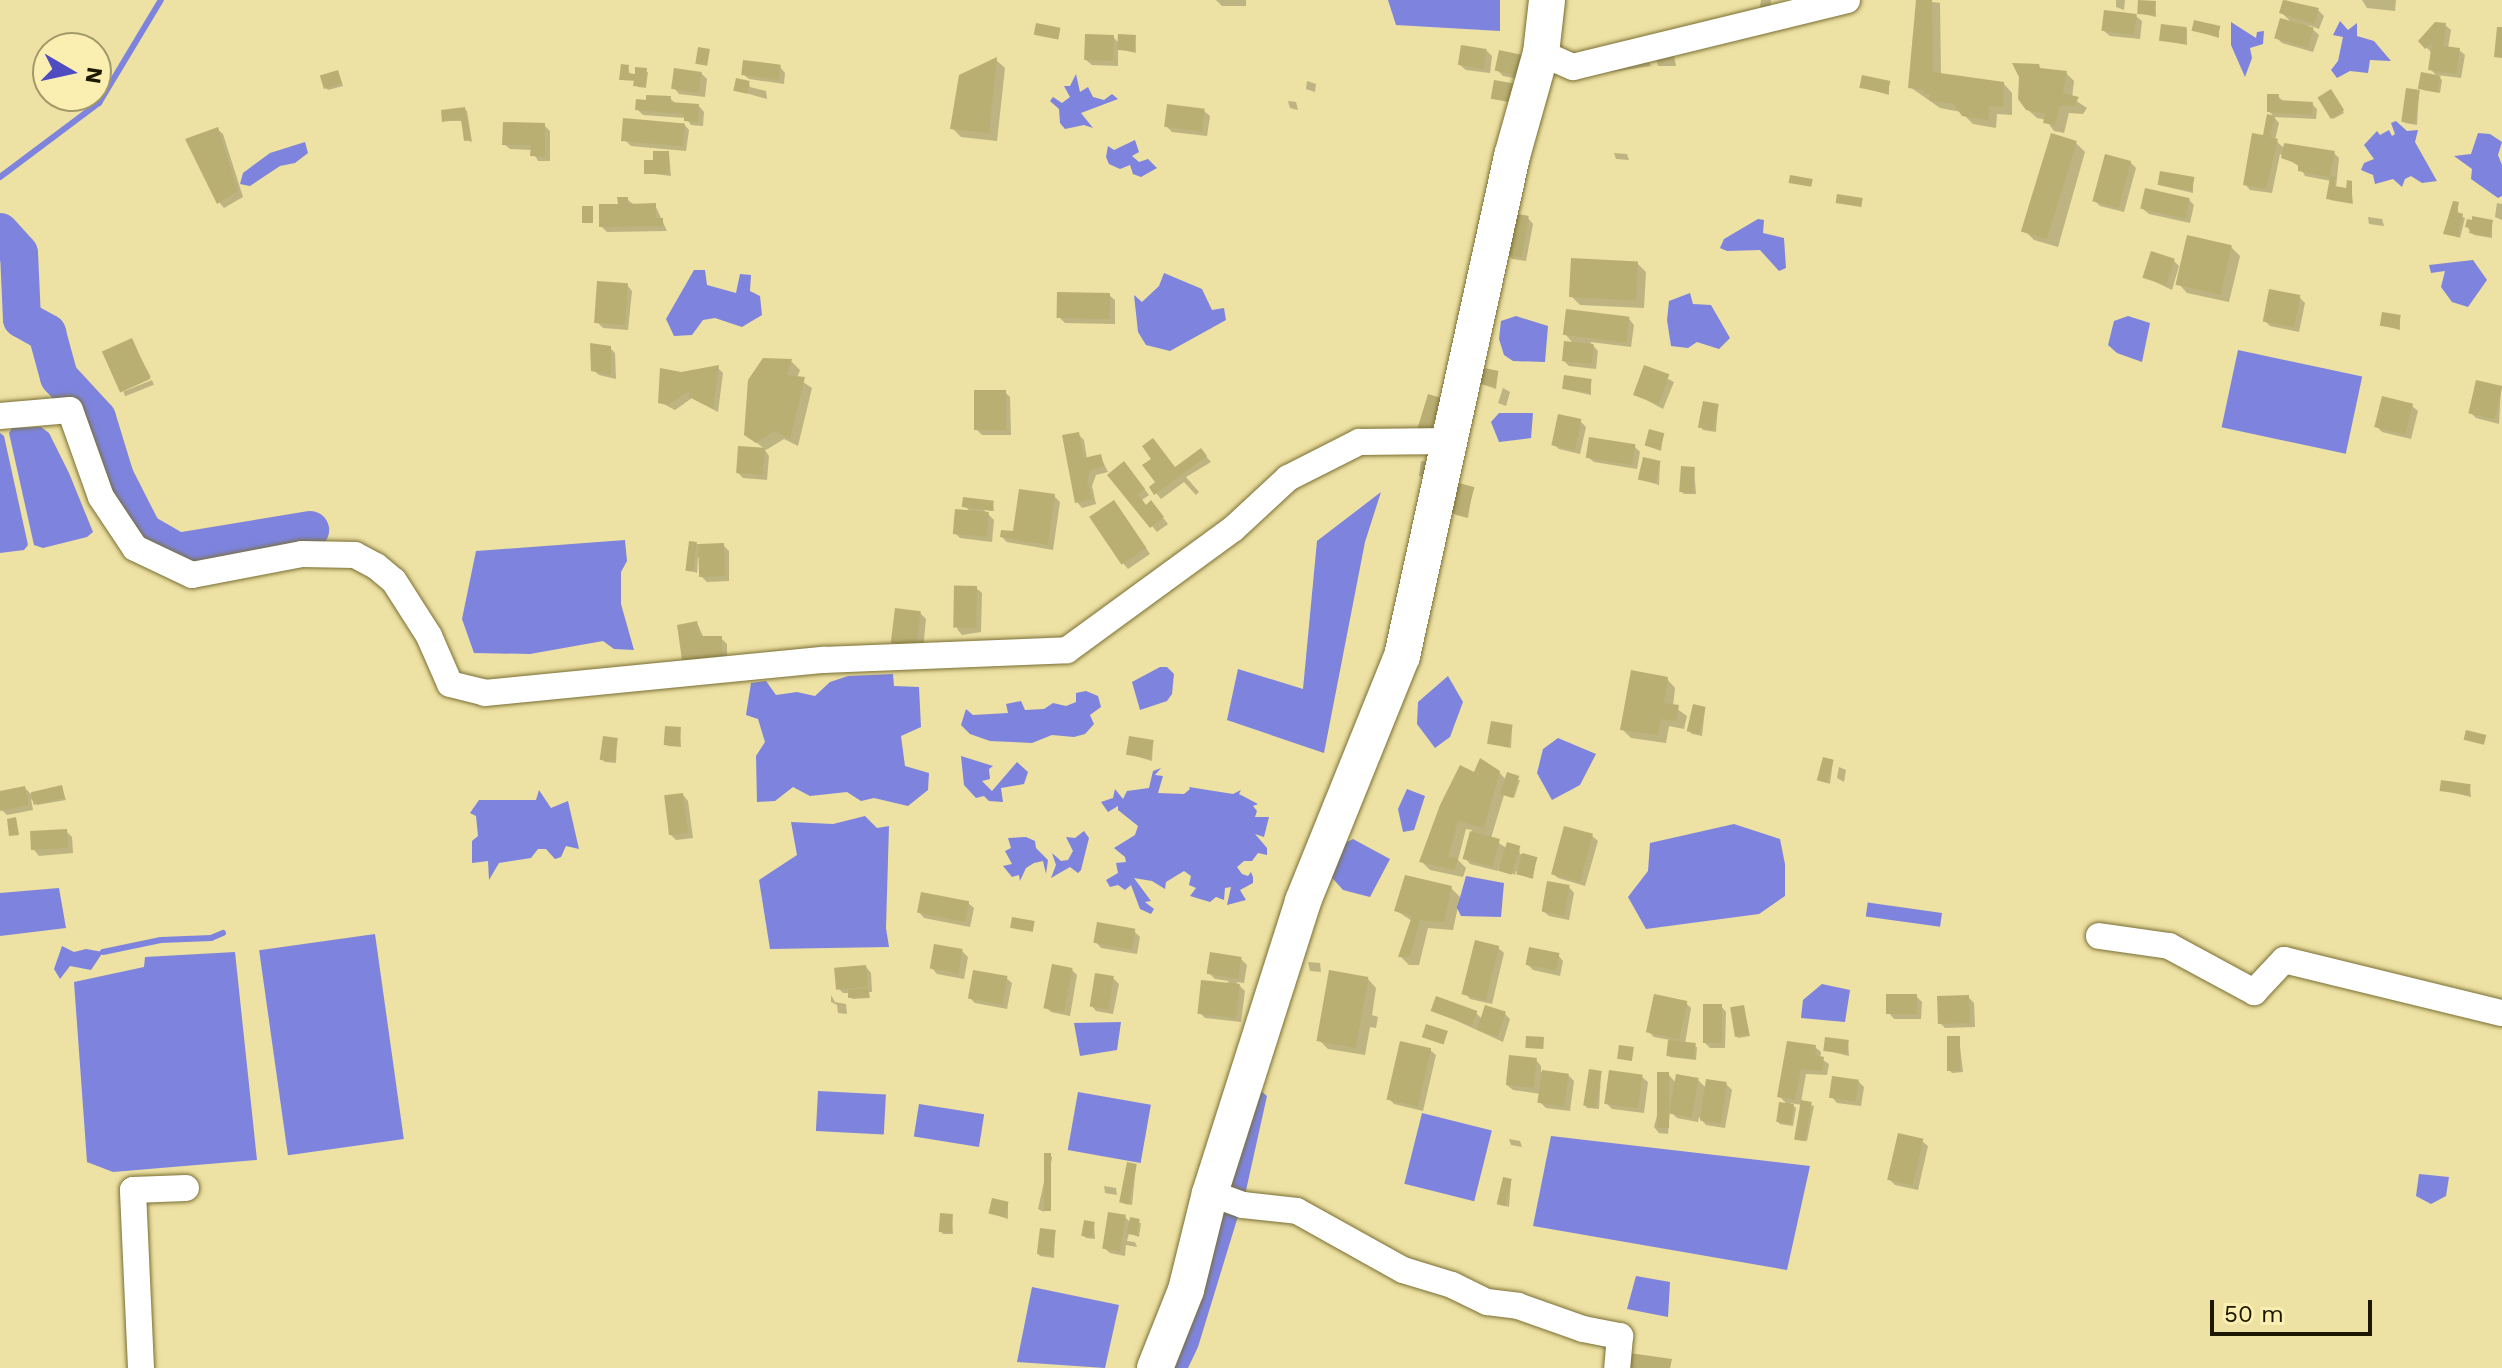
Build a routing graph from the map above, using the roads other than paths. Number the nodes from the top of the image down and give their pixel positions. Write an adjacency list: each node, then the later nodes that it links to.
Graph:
1 (1547, 0): 3 (main road)
2 (1847, 0): 3 (street)
3 (1541, 53): 5 (main road)
4 (0, 416): 5 (street)
5 (1448, 441): 9 (main road)
6 (2099, 936): 7 (street)
7 (2502, 1013)
8 (186, 1188): 10 (street)
9 (1210, 1193): 11 (main road); 12 (street)
10 (141, 1368)
11 (1155, 1368)
12 (1617, 1368)

